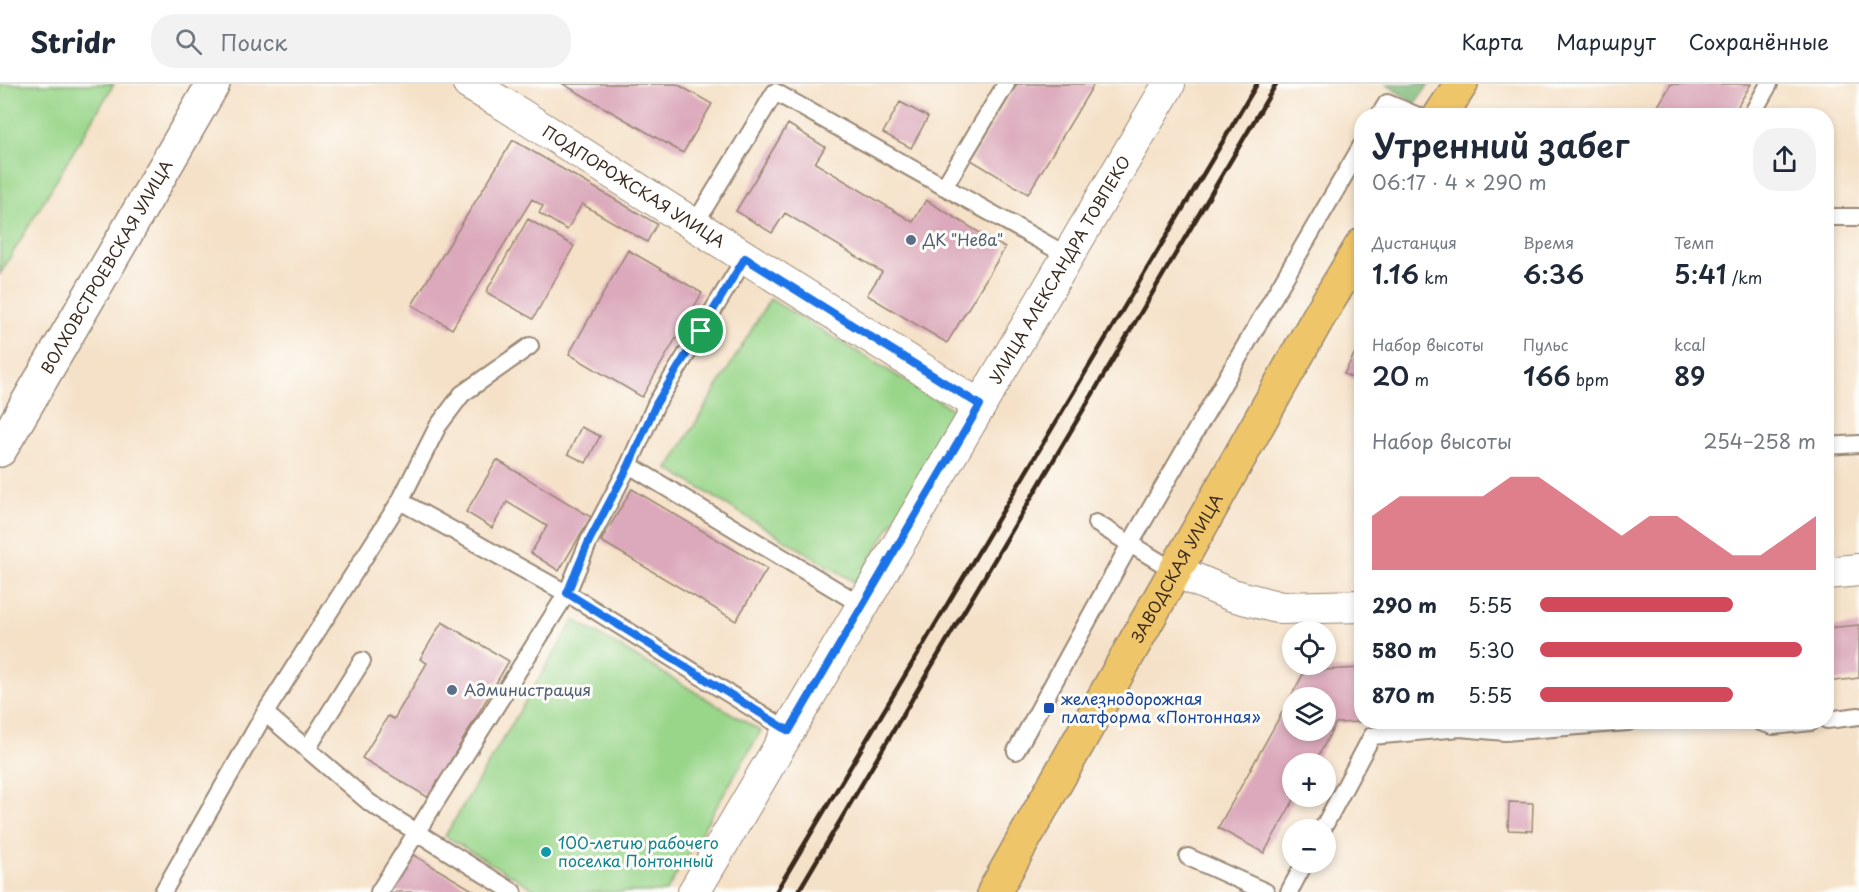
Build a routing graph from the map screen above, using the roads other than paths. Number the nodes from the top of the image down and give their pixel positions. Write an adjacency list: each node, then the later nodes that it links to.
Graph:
1 (213, 84): 24 (street, ВОЛХОВСТРОЕВСКАЯ УЛИЦА)
2 (469, 84): 16 (street, ПОДПОРОЖСКАЯ УЛИЦА)
3 (1006, 84): 13 (lane)
4 (1169, 84): 17 (street, УЛИЦА АЛЕКСАНДРА ТОВПЕКО)
5 (1461, 84): 10 (main road)
6 (1769, 84): 11 (lane)
7 (770, 88): 13 (lane); 16 (lane)
8 (1383, 108): 9 (lane)
9 (1398, 108)
10 (1445, 108)
11 (1756, 108)
12 (1354, 159): 28 (lane)
13 (944, 186): 17 (lane)
14 (1834, 217): 15 (lane)
15 (1859, 217)
16 (694, 225): 18 (street, ПОДПОРОЖСКАЯ УЛИЦА)
17 (1068, 256): 21 (street, УЛИЦА АЛЕКСАНДРА ТОВПЕКО)
18 (745, 258): 21 (street, ПОДПОРОЖСКАЯ УЛИЦА); 25 (lane)
19 (1354, 258): 30 (main road, ЗАВОДСКАЯ УЛИЦА)
20 (530, 346): 26 (lane)
21 (980, 405): 33 (street, УЛИЦА АЛЕКСАНДРА ТОВПЕКО)
22 (1859, 444): 23 (lane)
23 (1834, 446)
24 (0, 450)
25 (629, 465): 32 (lane); 33 (lane)
26 (400, 501): 32 (lane); 36 (lane)
27 (1096, 523): 28 (lane)
28 (1130, 544): 30 (lane); 44 (lane)
29 (1859, 570): 31 (street)
30 (1175, 571): 34 (street); 53 (main road, ЗАВОДСКАЯ УЛИЦА)
31 (1834, 572)
32 (567, 593): 42 (lane); 46 (lane)
33 (863, 606): 42 (street, УЛИЦА АЛЕКСАНДРА ТОВПЕКО)
34 (1354, 606)
35 (362, 661): 43 (lane)
36 (265, 713): 43 (lane); 49 (lane)
37 (1859, 716): 38 (lane)
38 (1834, 719)
39 (1449, 729): 45 (lane)
40 (1471, 729): 41 (lane)
41 (1542, 729)
42 (789, 731): 52 (street, УЛИЦА АЛЕКСАНДРА ТОВПЕКО)
43 (306, 749): 46 (lane)
44 (1016, 751)
45 (1328, 819)
46 (415, 833): 50 (lane); 51 (lane)
47 (1188, 857): 54 (lane)
48 (1299, 873): 55 (lane)
49 (163, 892)
50 (379, 892)
51 (513, 892)
52 (694, 892)
53 (994, 892)
54 (1266, 892)
55 (1289, 892)

